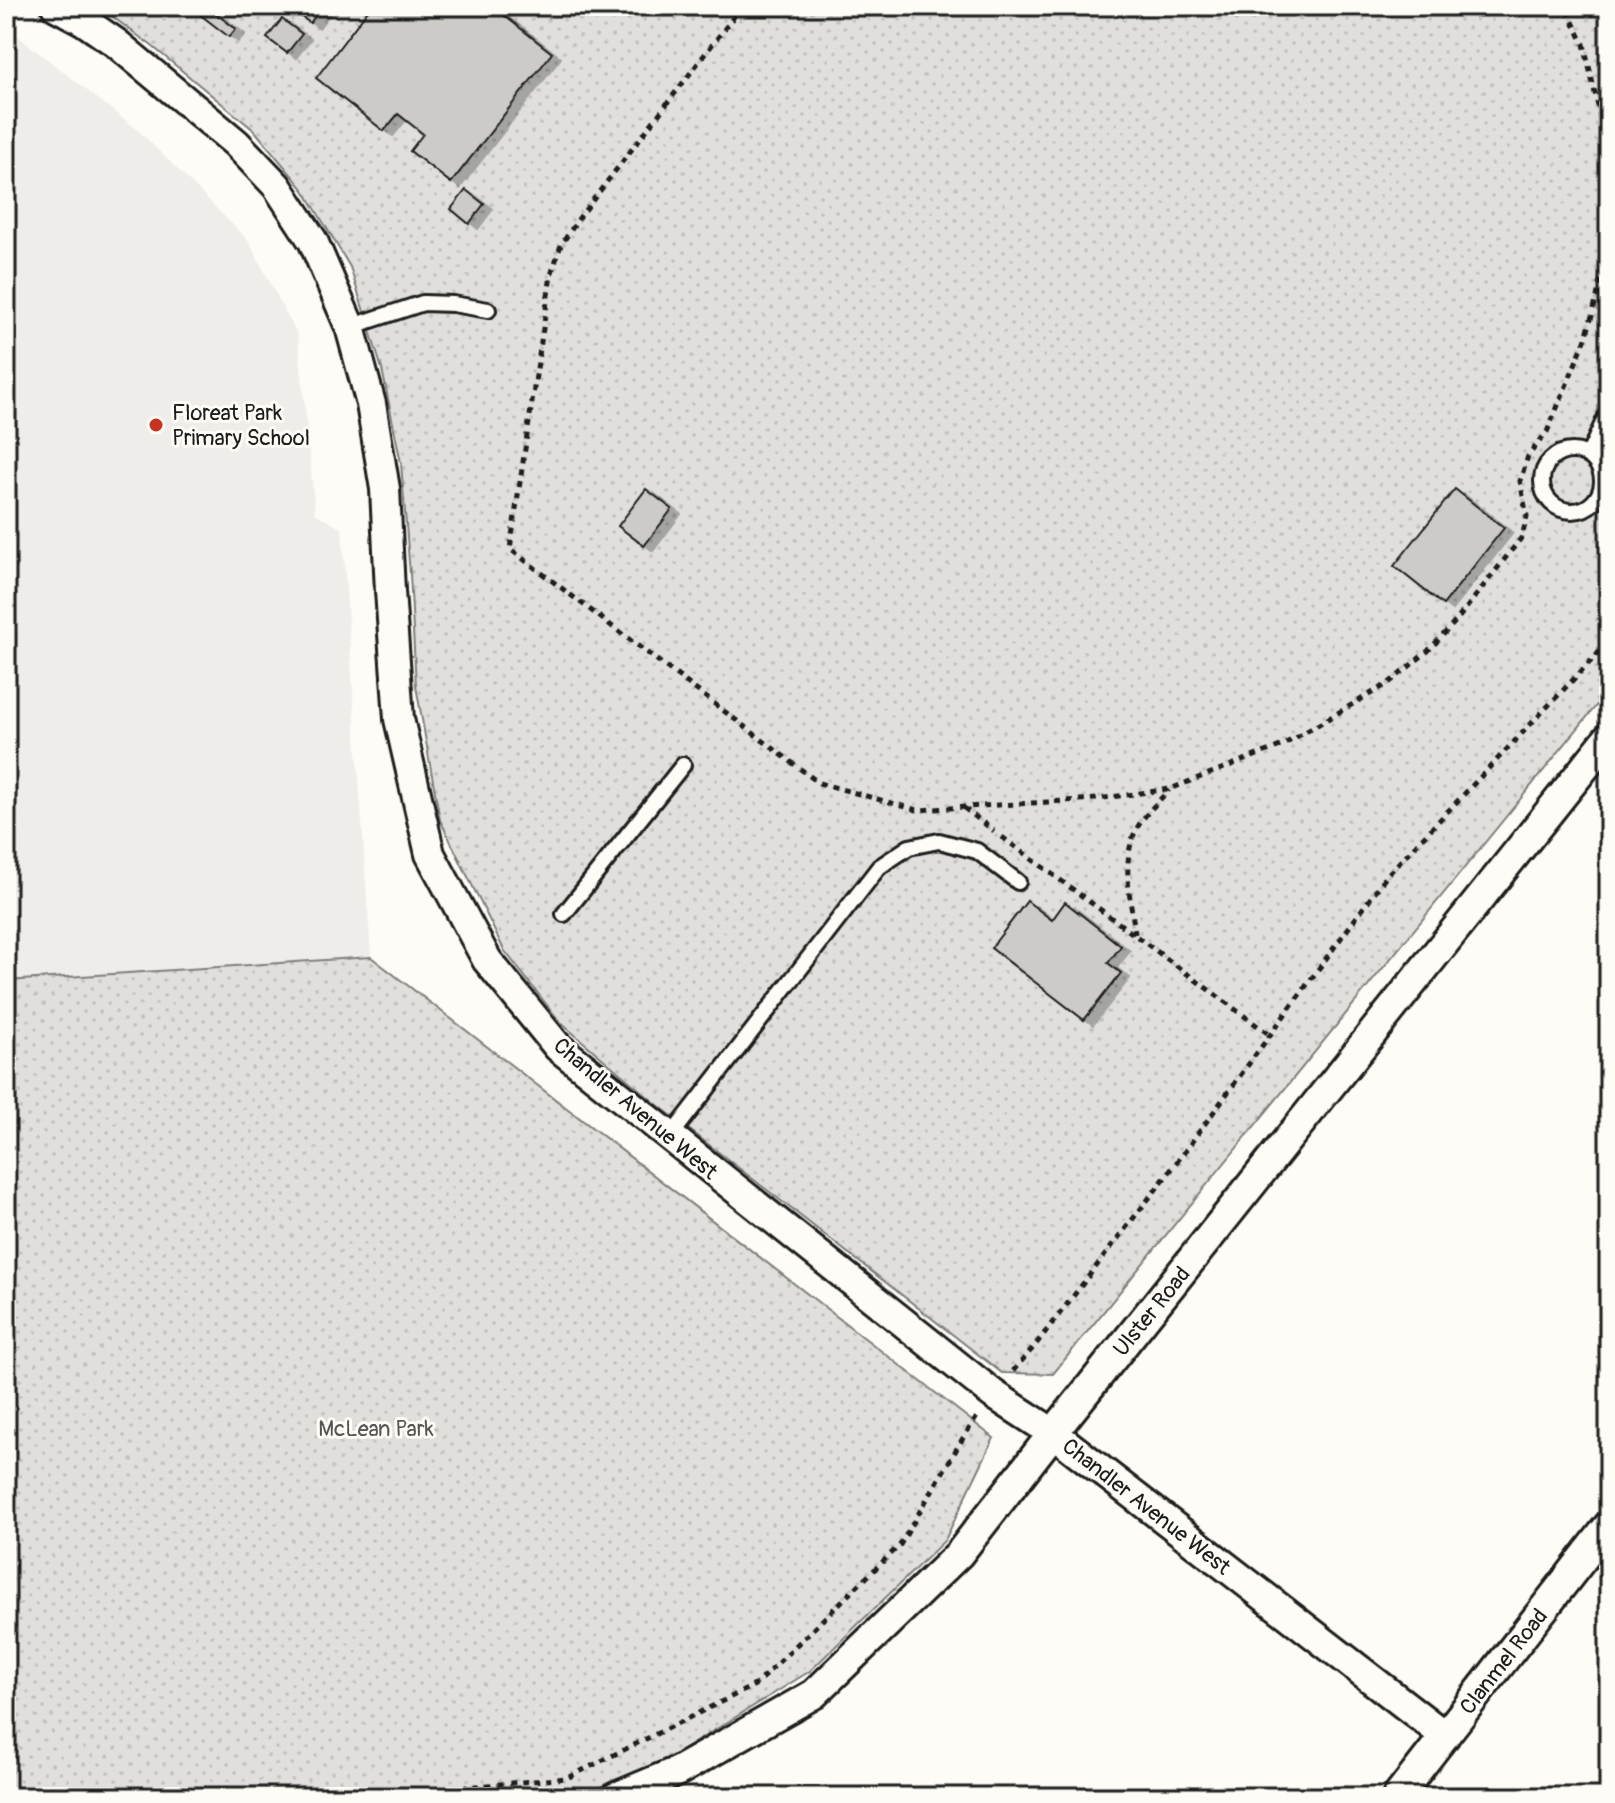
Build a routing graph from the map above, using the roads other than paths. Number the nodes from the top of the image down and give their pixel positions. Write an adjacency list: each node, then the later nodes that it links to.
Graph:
1 (56, 6): 3 (street, Chandler Avenue West)
2 (488, 310): 3 (lane)
3 (350, 327): 10 (street, Chandler Avenue West)
4 (1609, 410): 5 (lane)
5 (1588, 456): 5 (lane)
6 (1609, 737): 11 (street, Ulster Road)
7 (683, 765): 9 (lane)
8 (1018, 882): 10 (lane)
9 (564, 914)
10 (670, 1137): 11 (street, Chandler Avenue West)
11 (1053, 1433): 13 (street, Chandler Avenue West); 14 (street, Ulster Road)
12 (1609, 1525): 13 (street, Clanmel Road)
13 (1445, 1736): 15 (street, Clanmel Road)
14 (616, 1797)
15 (1397, 1797)

